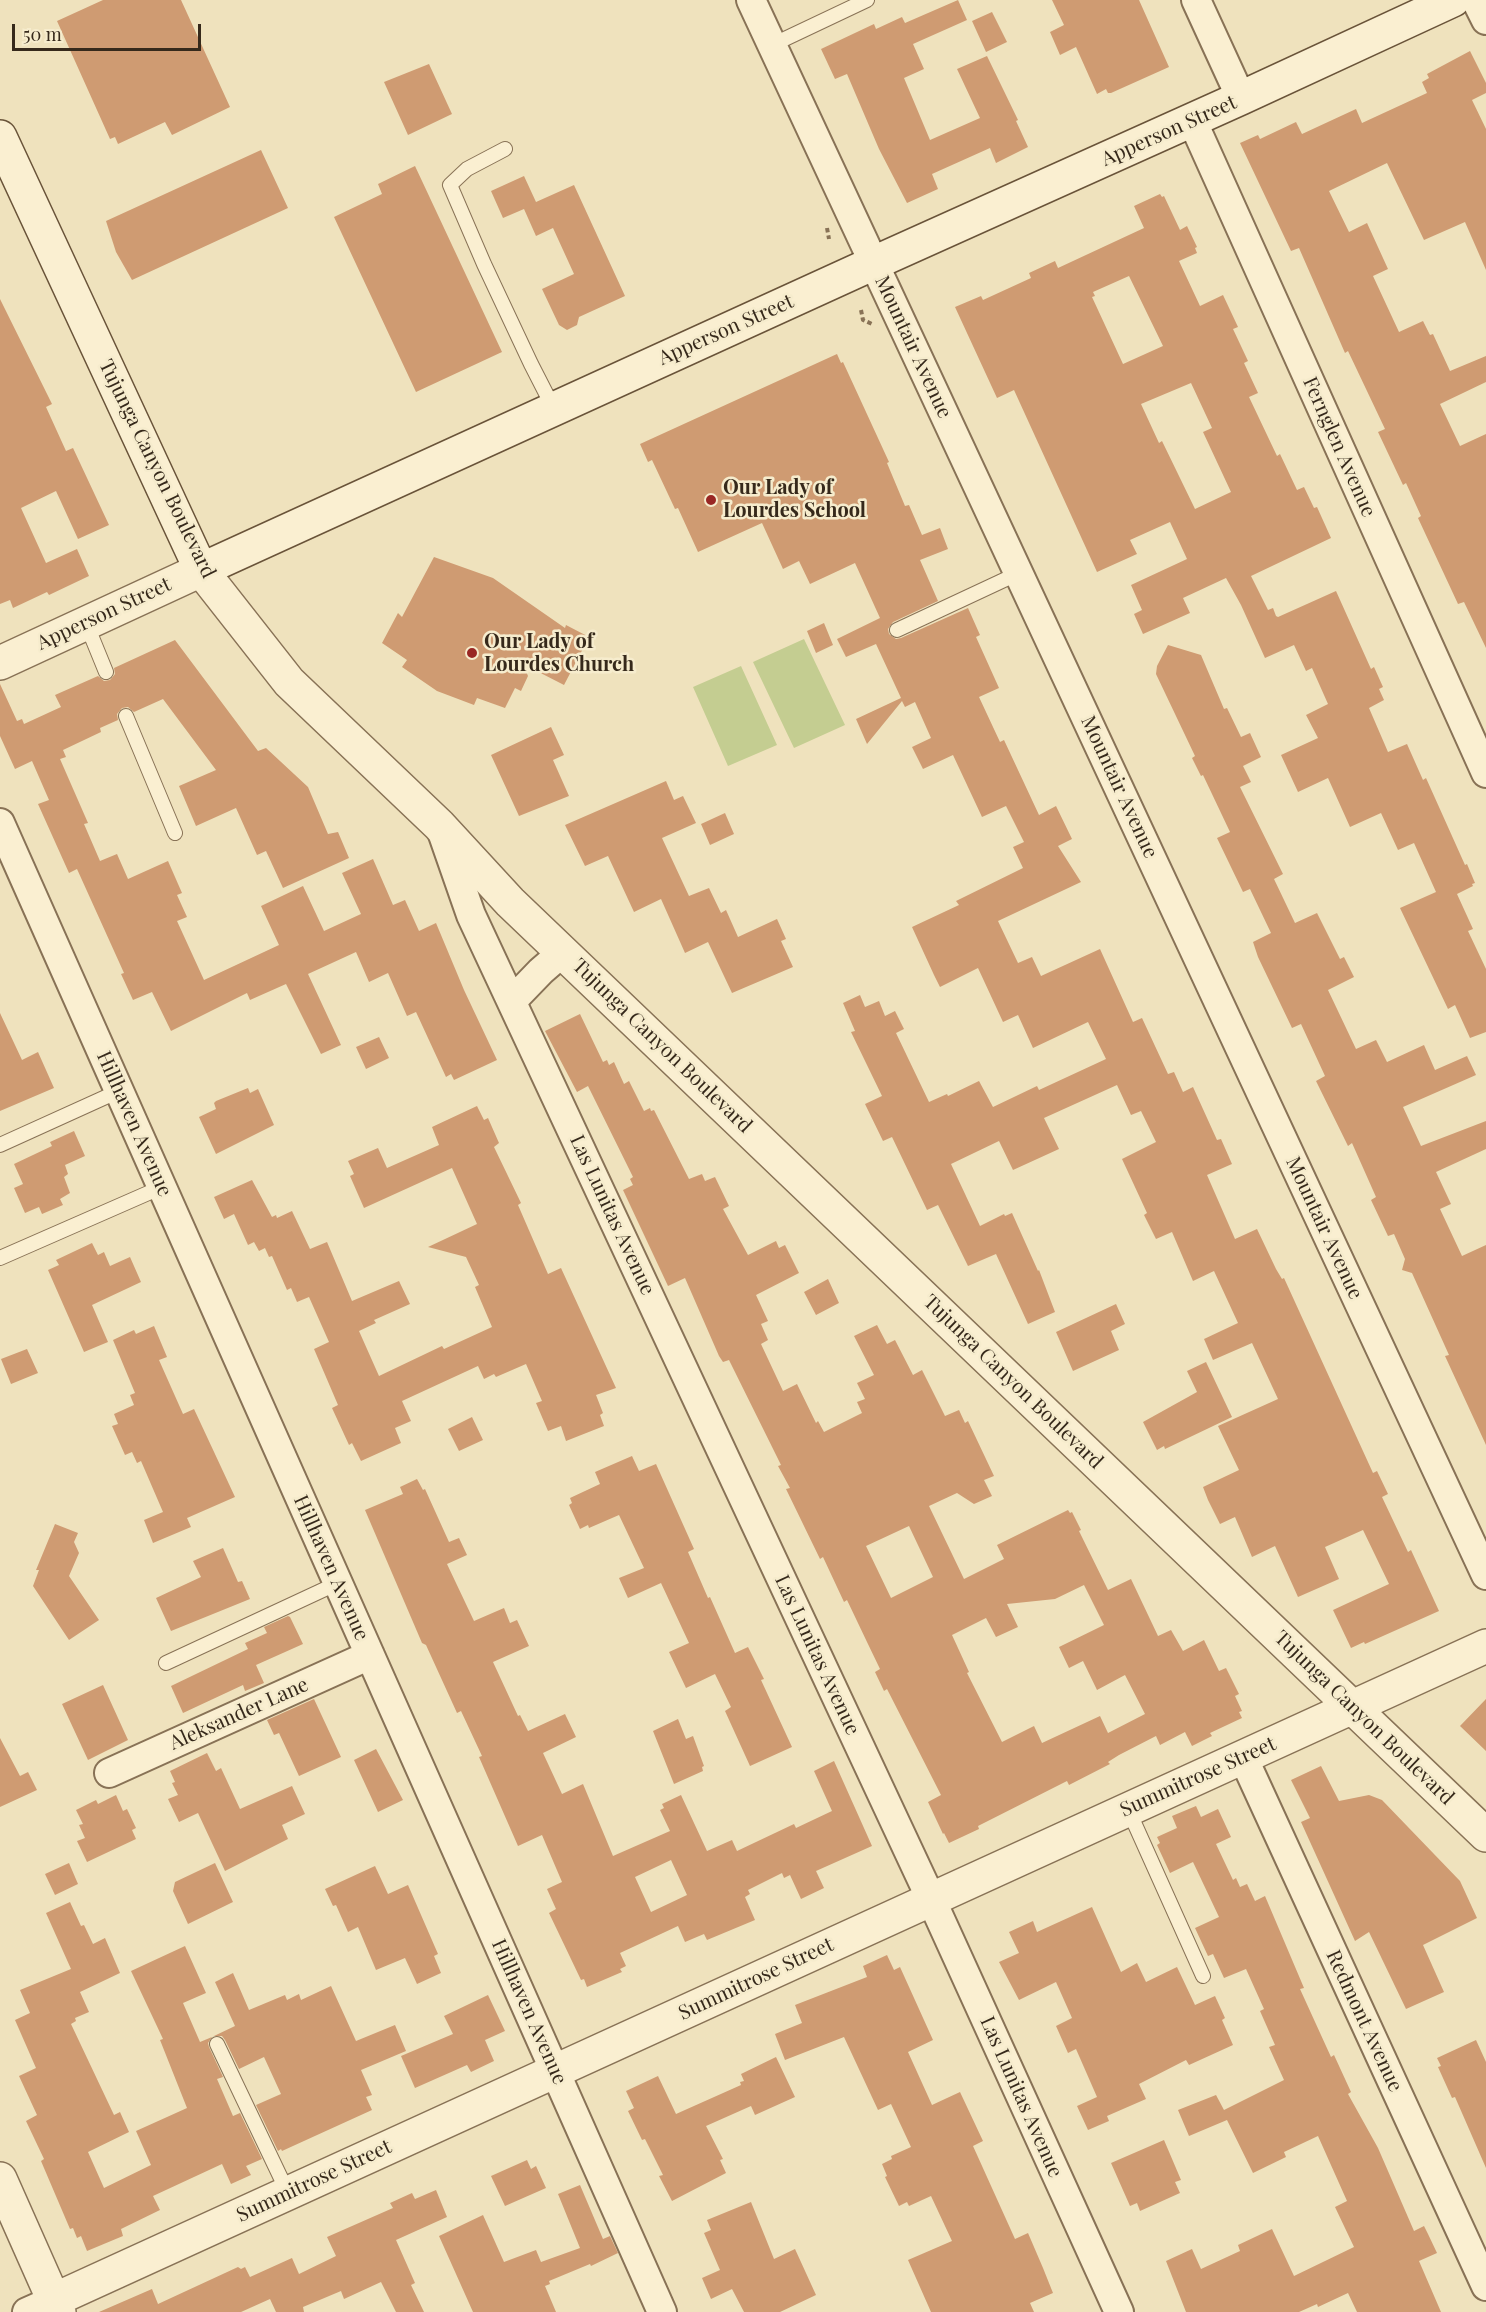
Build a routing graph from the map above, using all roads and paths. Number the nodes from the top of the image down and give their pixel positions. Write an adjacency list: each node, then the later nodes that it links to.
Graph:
1 (751, 0): 7 (street, Mountair Avenue)
2 (867, 0): 7 (lane)
3 (1196, 0): 8 (street)
4 (1453, 0): 8 (street, Apperson Street)
5 (1476, 0): 6 (street)
6 (1486, 20)
7 (772, 45): 12 (street, Mountair Avenue)
8 (1241, 98): 9 (street, Apperson Street)
9 (1192, 120): 12 (street, Apperson Street); 23 (street, Fernglen Avenue)
10 (0, 137): 16 (street, Tujunga Canyon Boulevard)
11 (505, 149): 15 (lane)
12 (874, 263): 15 (street, Apperson Street); 17 (street, Mountair Avenue)
13 (861, 310): 14 (path)
14 (863, 320)
15 (554, 408): 16 (street, Apperson Street)
16 (201, 570): 18 (street, Apperson Street); 25 (street, Tujunga Canyon Boulevard)
17 (1018, 573): 19 (lane); 33 (street, Mountair Avenue)
18 (86, 623): 20 (street, Apperson Street); 21 (lane)
19 (897, 630)
20 (0, 663)
21 (106, 672)
22 (126, 716): 26 (lane)
23 (1486, 773)
24 (0, 823): 29 (street, Hillhaven Avenue)
25 (439, 825): 27 (street, Tujunga Canyon Boulevard); 28 (street, Las Lunitas Avenue)
26 (175, 833)
27 (564, 952): 28 (street); 38 (street, Tujunga Canyon Boulevard)
28 (513, 1000): 43 (street, Las Lunitas Avenue)
29 (119, 1091): 30 (lane); 31 (street, Hillhaven Avenue)
30 (0, 1145)
31 (162, 1187): 32 (lane); 34 (street, Hillhaven Avenue)
32 (0, 1258)
33 (1486, 1575)
34 (338, 1583): 36 (street, Hillhaven Avenue); 37 (lane)
35 (1486, 1646): 38 (street, Summitrose Street)
36 (370, 1655): 40 (street, Aleksander Lane); 46 (street, Hillhaven Avenue)
37 (166, 1663)
38 (1352, 1707): 39 (street, Summitrose Street); 42 (street, Tujunga Canyon Boulevard)
39 (1243, 1757): 41 (street, Summitrose Street); 49 (street, Redmont Avenue)
40 (109, 1773)
41 (1128, 1809): 43 (street, Summitrose Street); 44 (lane)
42 (1486, 1835)
43 (931, 1899): 46 (street, Summitrose Street); 52 (street, Las Lunitas Avenue)
44 (1203, 1976)
45 (217, 2044): 48 (lane)
46 (555, 2071): 48 (street, Summitrose Street); 51 (street, Hillhaven Avenue)
47 (0, 2179): 50 (street)
48 (288, 2193): 50 (street, Summitrose Street)
49 (1486, 2286)
50 (47, 2308)
51 (662, 2312)
52 (1119, 2312)

